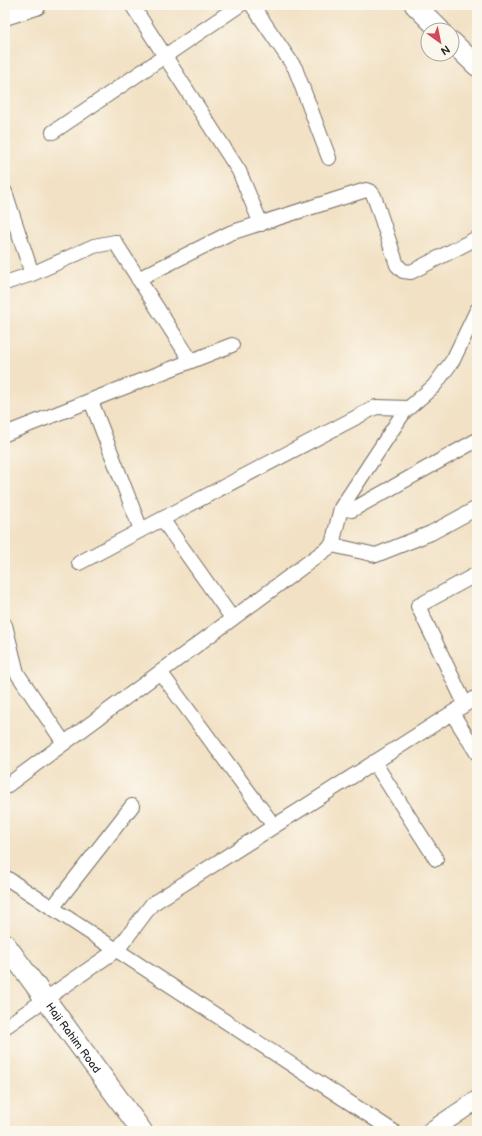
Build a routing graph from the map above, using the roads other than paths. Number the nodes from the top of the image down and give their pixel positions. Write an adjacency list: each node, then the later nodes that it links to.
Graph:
1 (36, 5): 6 (main road)
2 (132, 5): 9 (street)
3 (240, 5): 9 (street)
4 (252, 5): 12 (street)
5 (415, 5): 7 (main road)
6 (5, 15)
7 (432, 22)
8 (460, 50): 10 (main road)
9 (165, 56): 11 (street); 14 (street)
10 (477, 66)
11 (52, 132)
12 (329, 158)
13 (5, 192): 16 (street)
14 (261, 224): 15 (street); 17 (street)
15 (477, 238)
16 (32, 274): 17 (street); 18 (street)
17 (138, 279): 21 (street)
18 (5, 283)
19 (477, 310): 23 (street)
20 (232, 345): 21 (street)
21 (191, 361): 22 (street)
22 (90, 401): 24 (street); 29 (street)
23 (409, 408): 26 (street); 28 (street)
24 (5, 434)
25 (477, 440): 26 (street)
26 (341, 508): 30 (street)
27 (477, 508): 30 (street)
28 (162, 519): 29 (street); 33 (street)
29 (141, 530): 31 (street)
30 (332, 545): 33 (street)
31 (79, 563)
32 (477, 574): 36 (street)
33 (232, 618): 35 (street)
34 (5, 625): 38 (street)
35 (160, 672): 38 (street); 43 (street)
36 (471, 701): 37 (street)
37 (452, 713): 39 (street); 40 (street)
38 (64, 743): 41 (street)
39 (477, 753)
40 (374, 762): 43 (street); 44 (street)
41 (5, 787)
42 (132, 806): 46 (street)
43 (274, 826): 48 (street)
44 (436, 859)
45 (5, 877): 46 (street)
46 (53, 907): 48 (street)
47 (5, 944): 49 (main road, Haji Rahim Road)
48 (118, 949): 49 (street); 53 (street)
49 (44, 999): 50 (street); 52 (main road, Haji Rahim Road)
50 (5, 1027)
51 (477, 1100): 54 (street)
52 (142, 1131)
53 (393, 1131)
54 (431, 1131)

